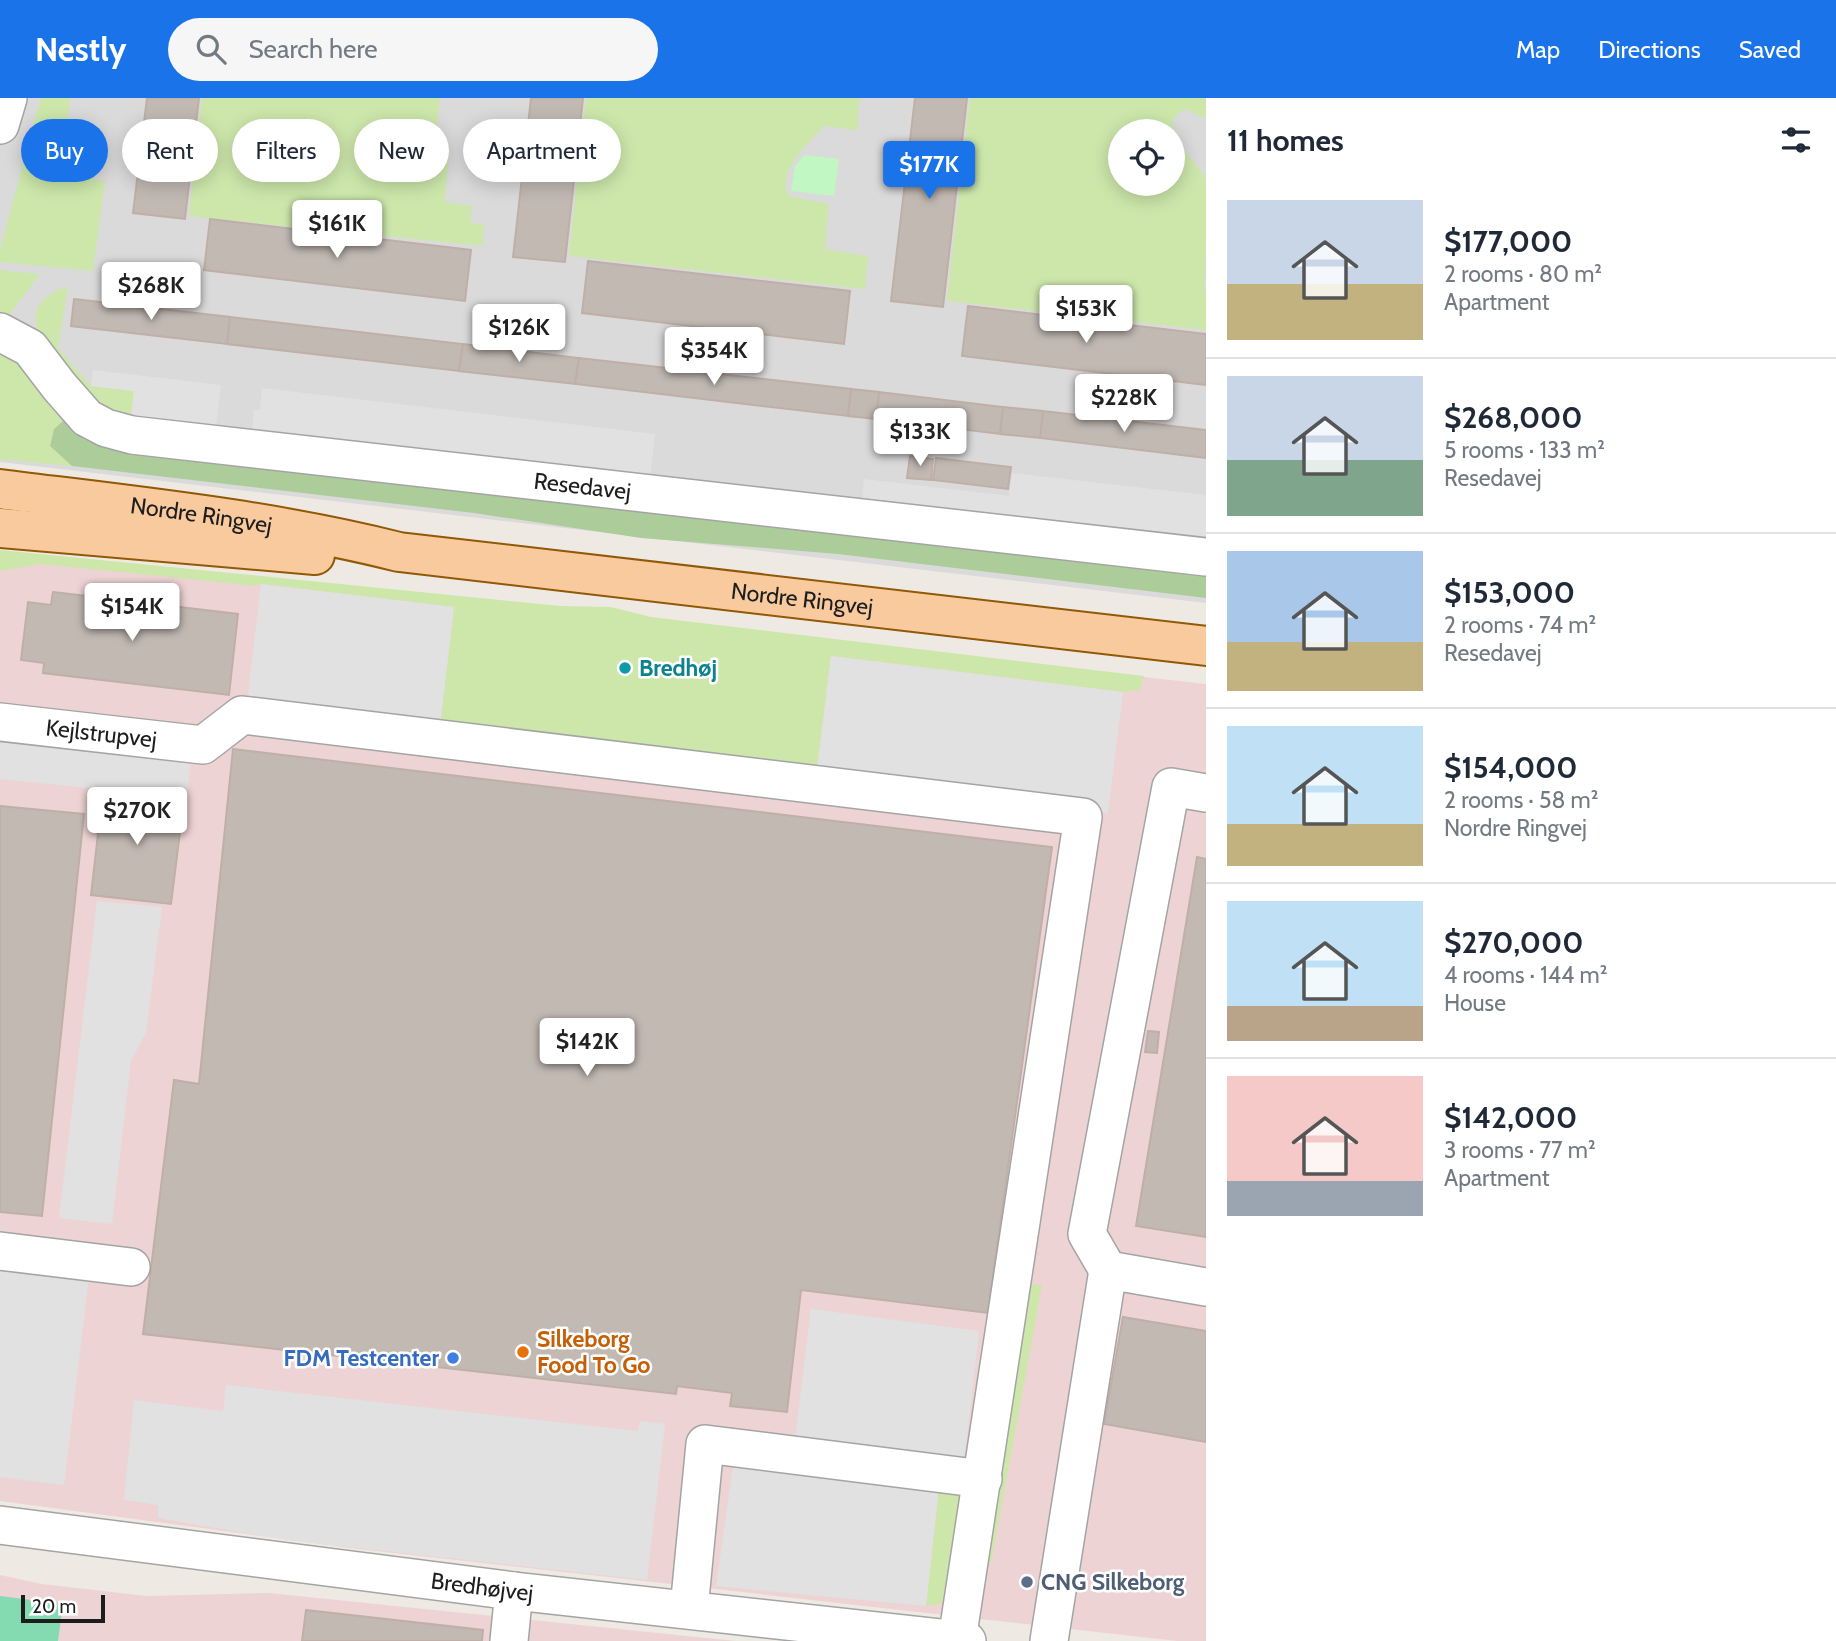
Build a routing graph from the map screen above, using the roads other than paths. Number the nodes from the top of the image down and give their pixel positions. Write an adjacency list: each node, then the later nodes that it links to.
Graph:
1 (8, 98): 2 (street)
2 (0, 125)
3 (0, 332): 7 (street, Resedavej)
4 (0, 489): 6 (main road, Nordre Ringvej)
5 (0, 528): 6 (main road, Nordre Ringvej)
6 (399, 552): 8 (main road, Nordre Ringvej)
7 (1206, 556)
8 (1206, 646)
9 (0, 722): 15 (street, Kejlstrupvej)
10 (1206, 793): 13 (street)
11 (0, 1251): 12 (street)
12 (131, 1267)
13 (1108, 1270): 14 (street); 22 (street)
14 (1206, 1287)
15 (983, 1479): 18 (street); 21 (street)
16 (0, 1525): 17 (street, Bredhøjvej)
17 (514, 1591): 18 (street, Bredhøjvej); 20 (street)
18 (689, 1609): 19 (street, Bredhøjvej)
19 (784, 1631): 21 (street, Bredhøjvej)
20 (509, 1641)
21 (962, 1641)
22 (1049, 1641)

